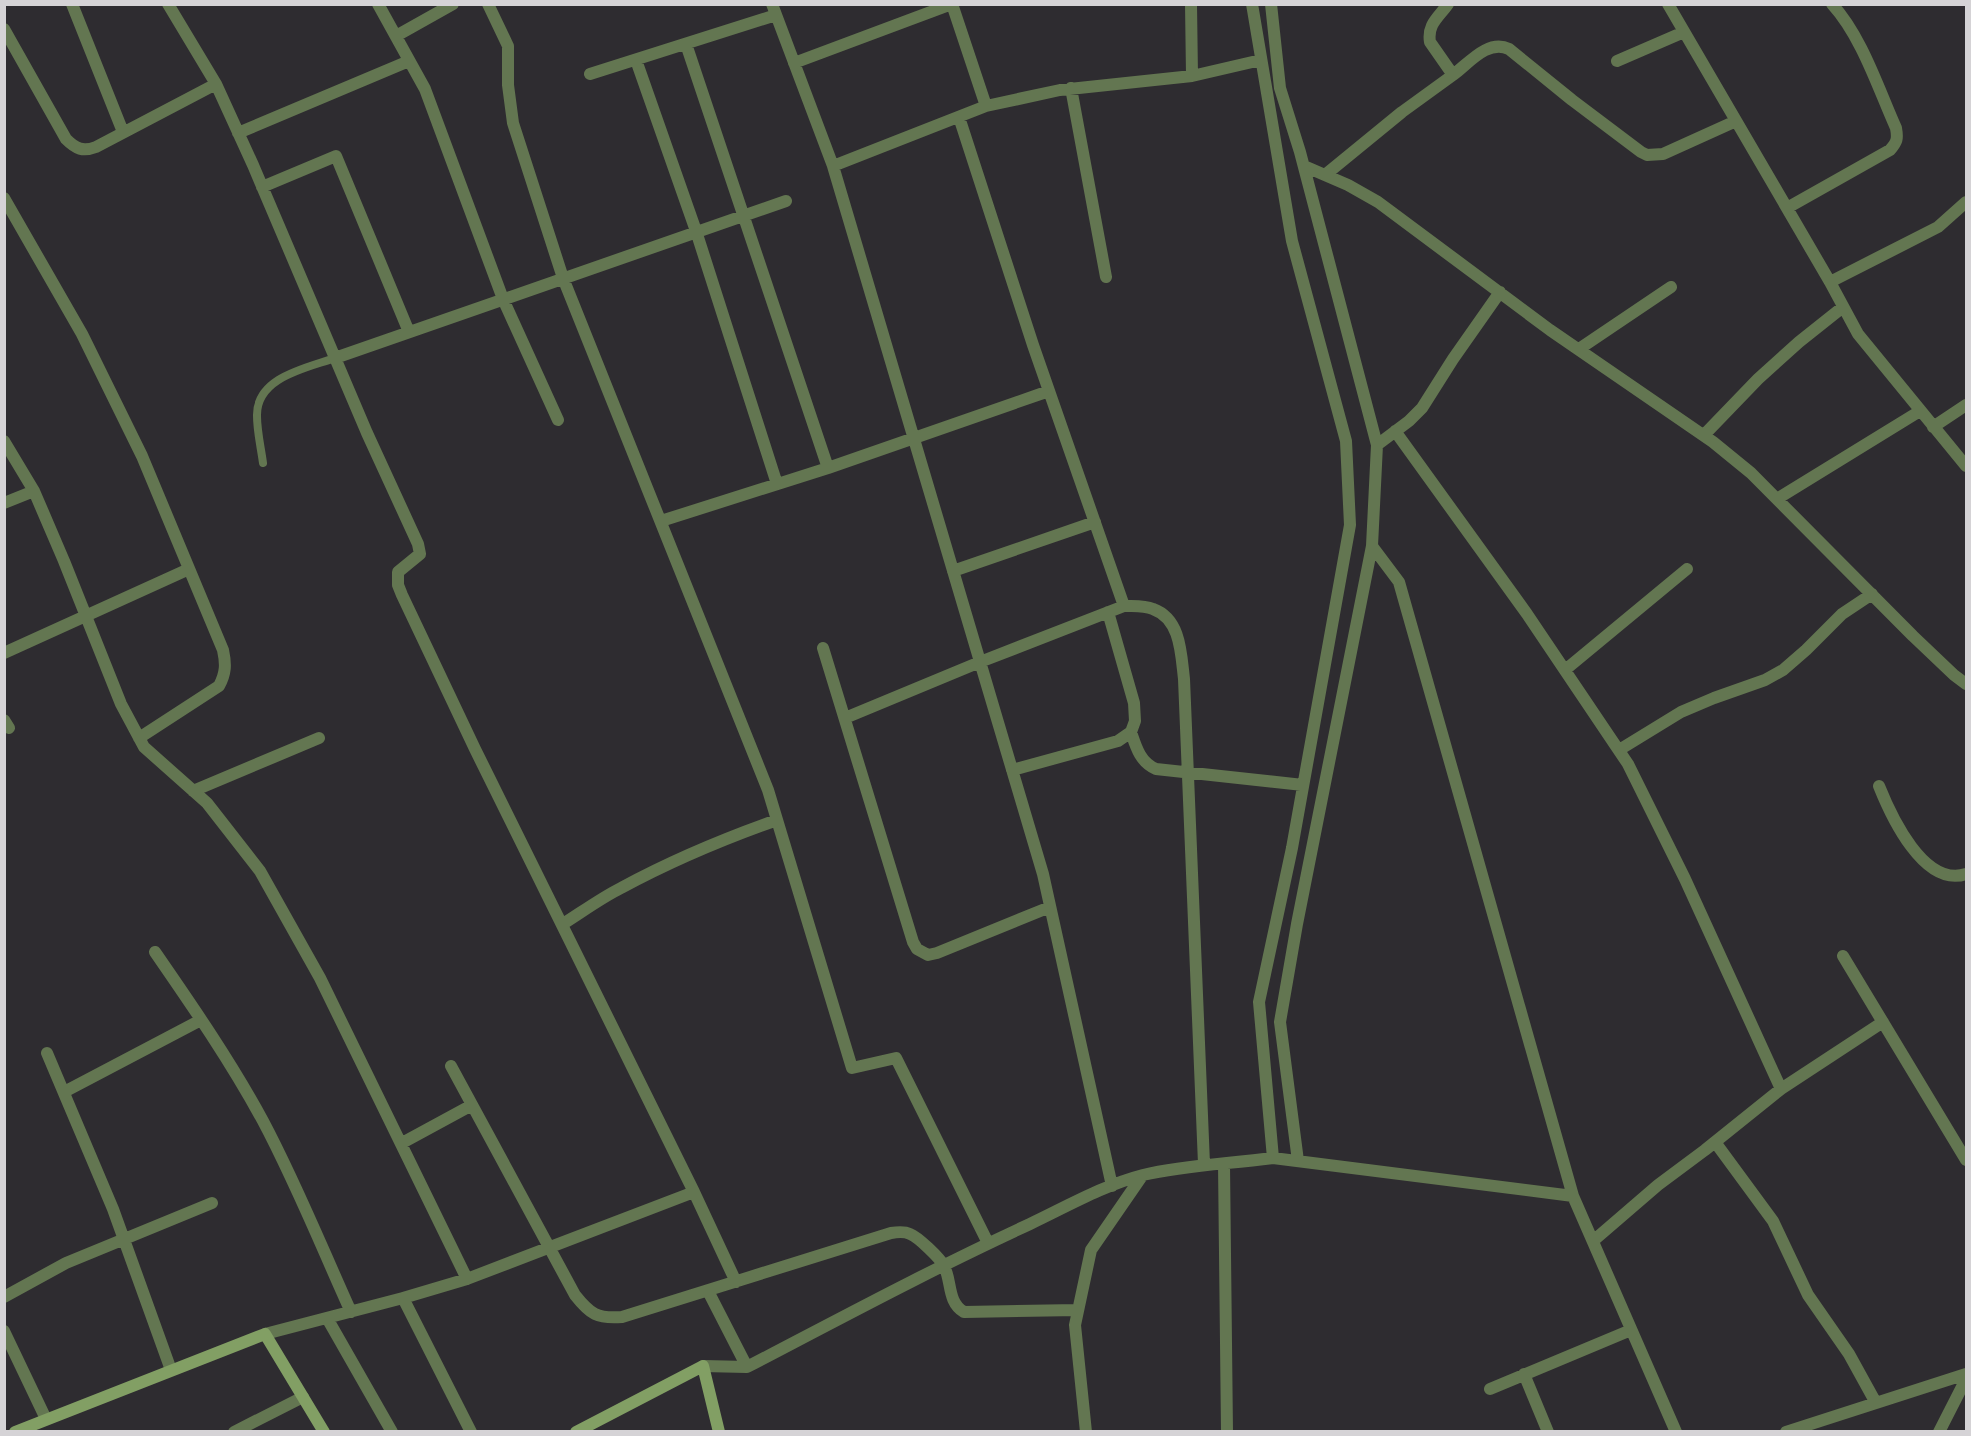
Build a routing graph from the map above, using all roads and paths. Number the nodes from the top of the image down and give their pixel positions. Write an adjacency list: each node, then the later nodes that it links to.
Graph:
1 (72, 4): 31 (street)
2 (168, 4): 26 (street)
3 (378, 4): 16 (street)
4 (453, 4): 16 (street)
5 (488, 4): 44 (street)
6 (952, 4): 22 (street); 28 (street)
7 (1191, 4): 25 (street)
8 (1252, 4): 19 (street)
9 (1271, 4): 34 (street)
10 (1448, 4): 24 (street)
11 (1668, 4): 15 (street)
12 (1832, 4): 40 (street)
13 (774, 10): 17 (street); 22 (street)
14 (4, 29): 31 (street)
15 (1684, 32): 21 (street); 30 (street)
16 (396, 36): 20 (street)
17 (686, 44): 18 (street); 41 (street)
18 (636, 60): 23 (street); 42 (street)
19 (1261, 60): 25 (street); 92 (street)
20 (409, 61): 32 (street); 48 (street)
21 (1617, 61)
22 (794, 63): 33 (street)
23 (590, 74)
24 (1453, 75): 30 (street); 35 (street)
25 (1192, 76): 27 (street)
26 (216, 84): 31 (street); 32 (street)
27 (1071, 88): 28 (street); 43 (street)
28 (986, 106): 29 (street)
29 (959, 117): 33 (street); 53 (street)
30 (1736, 121): 40 (street)
31 (123, 132)
32 (238, 133): 36 (street)
33 (833, 166): 60 (street)
34 (1304, 166): 35 (street); 62 (street)
35 (1325, 176): 47 (street)
36 (262, 187): 50 (street); 52 (street)
37 (4, 198): 73 (street)
38 (786, 201): 41 (street)
39 (1966, 202): 45 (street)
40 (1787, 208): 45 (street)
41 (743, 215): 42 (street); 65 (street)
42 (696, 231): 44 (street); 66 (street)
43 (1106, 277)
44 (563, 278): 48 (street); 70 (street)
45 (1830, 282): 49 (street)
46 (1671, 286): 51 (street)
47 (1500, 292): 51 (street); 58 (street)
48 (503, 299): 50 (street); 56 (street)
49 (1843, 307): 55 (street); 59 (street)
50 (409, 332): 52 (street)
51 (1579, 350): 59 (street)
52 (335, 358): 63 (lane); 98 (street)
53 (1049, 391): 60 (street); 71 (street)
54 (1966, 405): 57 (street)
55 (1920, 411): 57 (street); 68 (street)
56 (558, 420)
57 (1934, 427): 64 (street)
58 (1395, 431): 62 (street); 83 (street)
59 (1704, 435): 68 (street)
60 (914, 437): 65 (street); 75 (street)
61 (4, 441): 67 (street)
62 (1377, 445): 72 (street)
63 (263, 463)
64 (1966, 466)
65 (828, 468): 66 (street)
66 (777, 484): 70 (street)
67 (34, 491): 69 (street); 79 (street)
68 (1777, 499): 76 (street)
69 (4, 504)
70 (661, 521): 95 (street)
71 (1095, 522): 75 (street); 77 (street)
72 (1372, 546): 112 (street); 118 (street)
73 (189, 569): 79 (street); 87 (street)
74 (1687, 569): 83 (street)
75 (953, 571): 82 (street)
76 (1872, 594): 84 (street); 89 (street)
77 (1124, 606): 78 (street); 91 (street)
78 (1108, 612): 82 (street); 86 (street)
79 (86, 616): 81 (street); 87 (street)
80 (823, 648): 85 (street)
81 (4, 653)
82 (980, 662): 85 (street); 90 (street)
83 (1565, 670): 89 (street)
84 (1966, 684)
85 (845, 718): 97 (street)
86 (1131, 732): 90 (street); 91 (street)
87 (140, 738): 94 (street)
88 (319, 738): 94 (street)
89 (1619, 750): 105 (street)
90 (1012, 770): 97 (street)
91 (1189, 773): 92 (street); 113 (street)
92 (1304, 785): 110 (street)
93 (1879, 786): 96 (street)
94 (193, 791): 109 (street)
95 (777, 820): 98 (street); 122 (street)
96 (1966, 874)
97 (1050, 907): 116 (street)
98 (563, 924): 117 (street)
99 (155, 952): 101 (street)
100 (1843, 956): 102 (street)
101 (201, 1020): 106 (street); 131 (street)
102 (1883, 1022): 105 (street); 111 (street)
103 (47, 1053): 106 (street)
104 (451, 1066): 107 (street)
105 (1781, 1089): 108 (street)
106 (63, 1092): 120 (street)
107 (472, 1105): 109 (street); 123 (street)
108 (1715, 1142): 121 (street); 143 (street)
109 (402, 1143): 125 (street)
110 (1273, 1158): 112 (street); 114 (street)
111 (1966, 1160)
112 (1298, 1161): 118 (street)
113 (1204, 1164): 114 (street); 115 (street)
114 (1224, 1164): 153 (street)
115 (1142, 1176): 116 (street); 130 (street)
116 (1112, 1186): 122 (street)
117 (694, 1192): 123 (street); 126 (street)
118 (1573, 1196): 121 (street)
119 (212, 1203): 120 (street)
120 (124, 1238): 128 (street); 138 (street)
121 (1593, 1241): 133 (street)
122 (988, 1243): 124 (street)
123 (549, 1247): 125 (street); 127 (street)
124 (944, 1265): 126 (street); 130 (street); 137 (street)
125 (467, 1279): 129 (street)
126 (736, 1282): 127 (street)
127 (708, 1291): 137 (street)
128 (4, 1297)
129 (403, 1298): 131 (street); 149 (street)
130 (1078, 1310): 152 (street)
131 (351, 1311): 132 (street)
132 (327, 1318): 135 (street); 148 (street)
133 (1632, 1330): 139 (street); 155 (street)
134 (4, 1331): 144 (street)
135 (265, 1334): 138 (main road); 142 (main road)
136 (703, 1366): 137 (street); 150 (main road); 151 (main road)
137 (747, 1367)
138 (171, 1370): 144 (main road)
139 (1524, 1374): 141 (street); 154 (street)
140 (1966, 1376): 143 (street); 157 (street)
141 (1490, 1389)
142 (303, 1397): 146 (street); 147 (main road)
143 (1876, 1403): 156 (street)
144 (46, 1419): 145 (main road)
145 (15, 1431)
146 (234, 1431)
147 (324, 1431)
148 (392, 1431)
149 (471, 1431)
150 (576, 1431)
151 (719, 1431)
152 (1086, 1431)
153 (1227, 1431)
154 (1548, 1431)
155 (1676, 1431)
156 (1786, 1431)
157 (1939, 1431)

